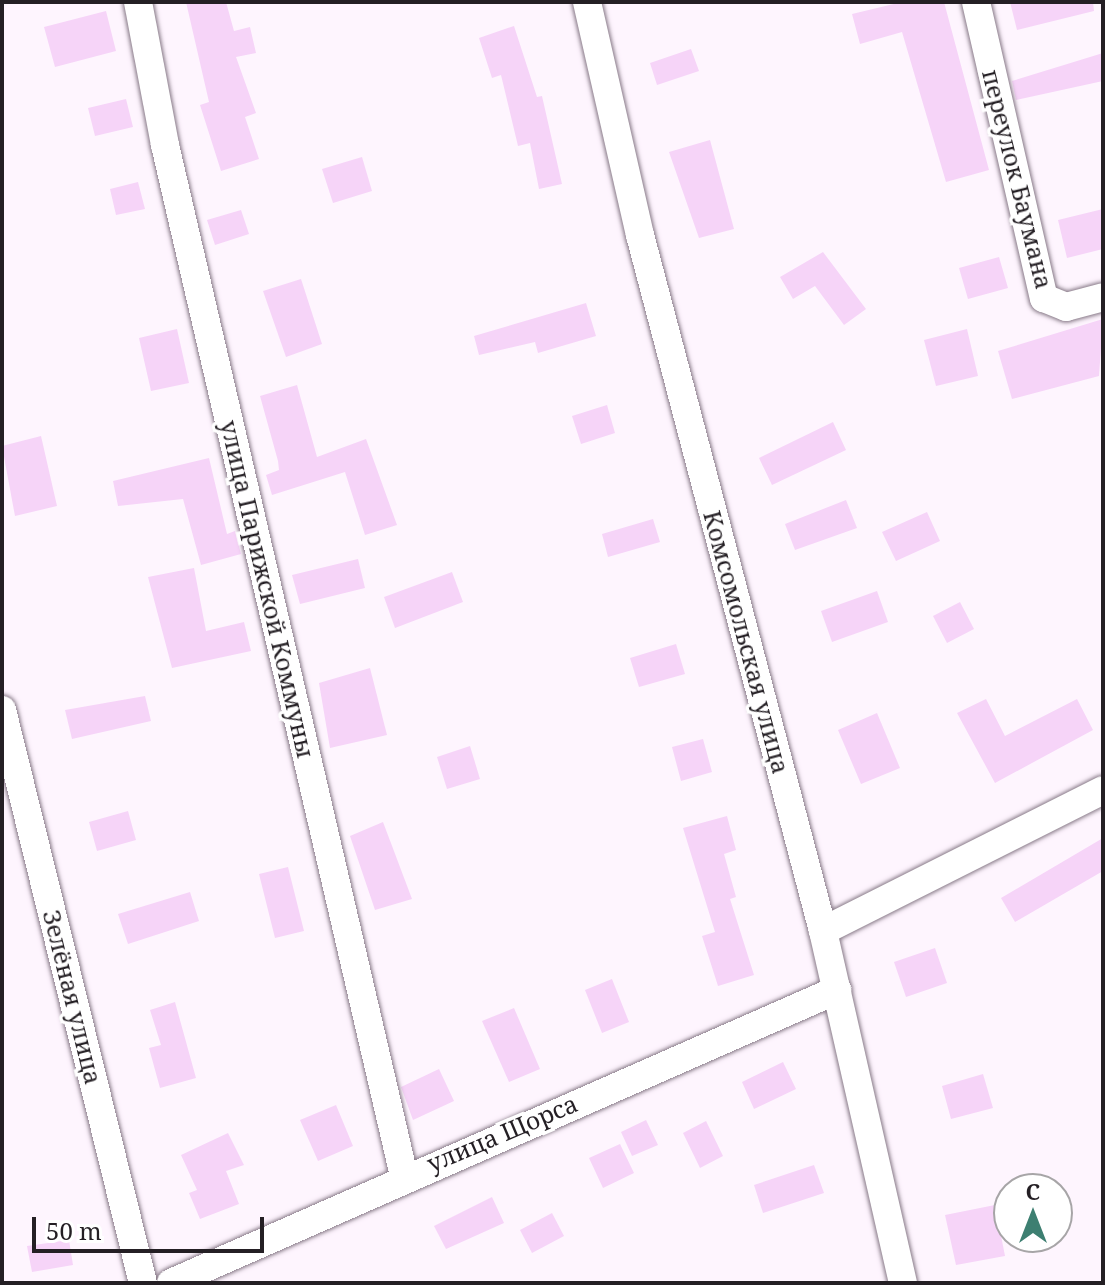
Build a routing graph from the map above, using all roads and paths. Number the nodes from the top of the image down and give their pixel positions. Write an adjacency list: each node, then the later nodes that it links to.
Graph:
1 (138, 2): 9 (street, улица Парижской Коммуны)
2 (587, 2): 7 (street, Комсомольская улица)
3 (976, 2): 4 (street, переулок Баумана)
4 (1103, 297)
5 (2, 710): 10 (street, Зелёная улица)
6 (1103, 790): 7 (street)
7 (823, 931): 8 (street, Комсомольская улица)
8 (837, 990): 9 (street, улица Щорса); 12 (street, Комсомольская улица)
9 (404, 1176): 11 (street, улица Щорса)
10 (143, 1283)
11 (171, 1283)
12 (903, 1283)

